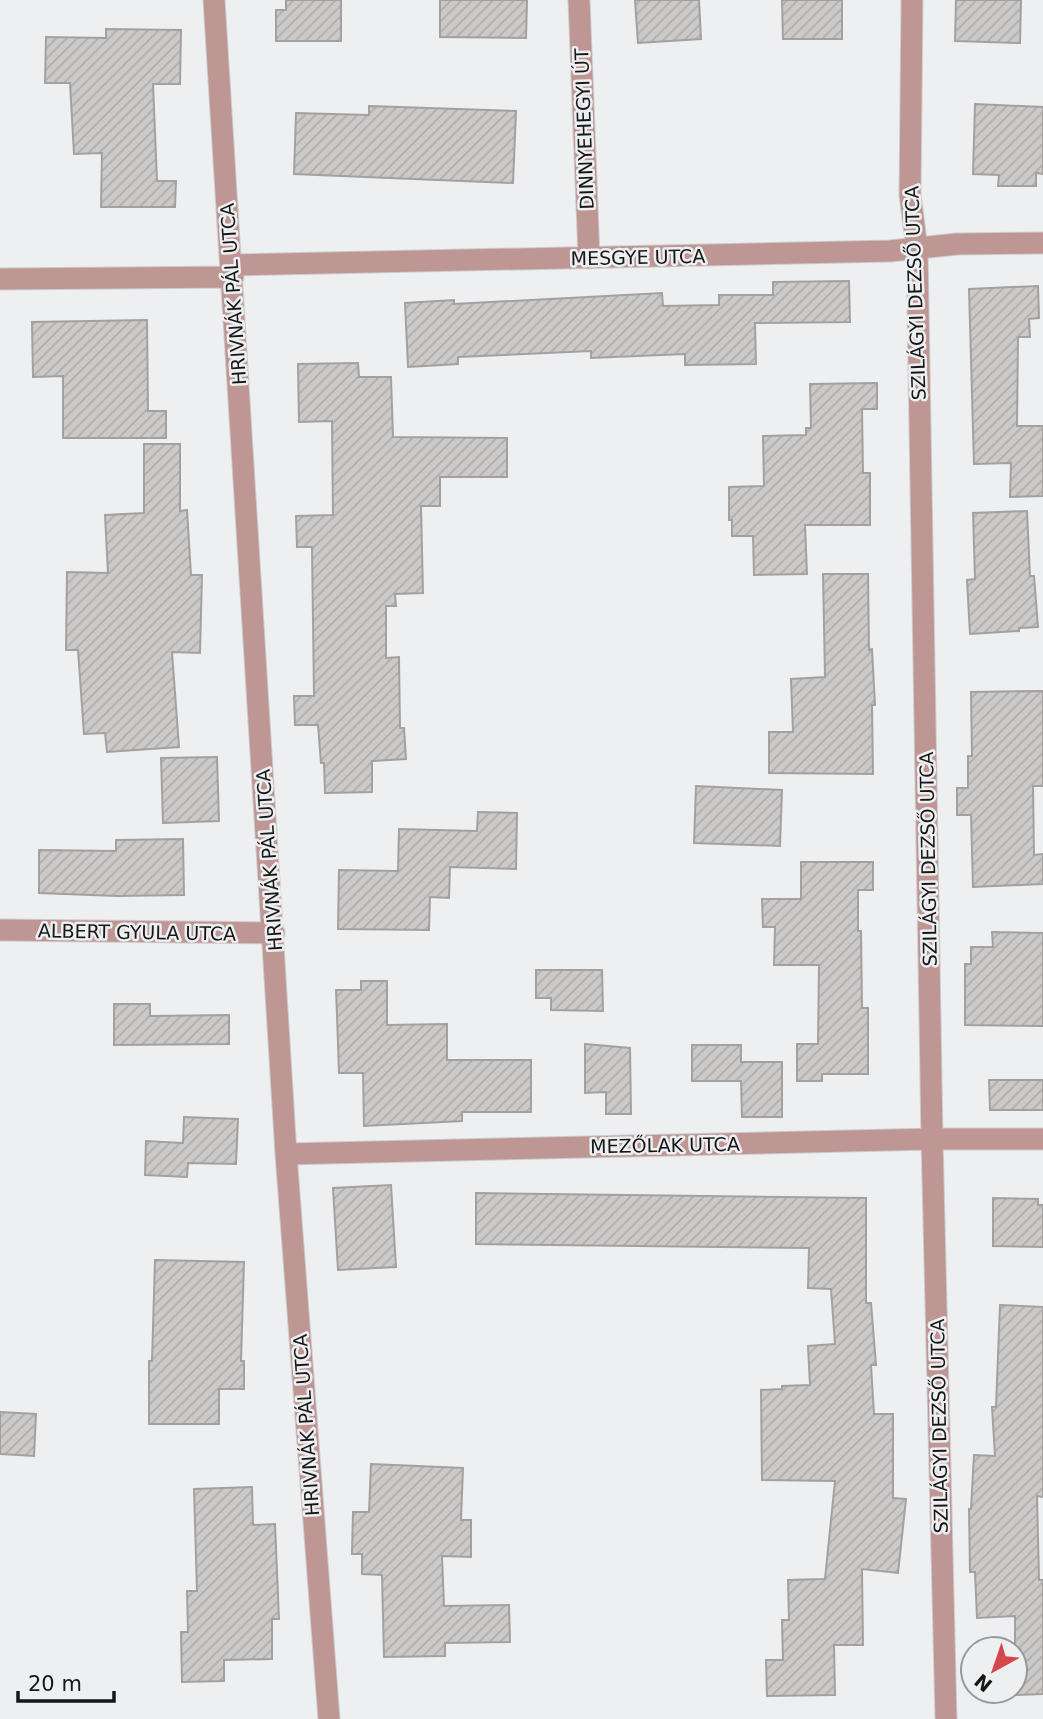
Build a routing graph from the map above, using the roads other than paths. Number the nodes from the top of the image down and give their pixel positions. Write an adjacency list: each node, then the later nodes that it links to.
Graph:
1 (214, 0): 7 (street, HRIVNÁK PÁL UTCA)
2 (579, 0): 6 (street, DINNYEHEGYI ÚT)
3 (912, 0): 5 (street, SZILÁGYI DEZSŐ UTCA)
4 (1043, 243): 5 (street, MESGYE UTCA)
5 (917, 248): 6 (street, MESGYE UTCA); 11 (street, SZILÁGYI DEZSŐ UTCA)
6 (589, 258): 7 (street, MESGYE UTCA)
7 (232, 271): 8 (street, MESGYE UTCA); 10 (street, HRIVNÁK PÁL UTCA)
8 (0, 279)
9 (0, 930): 10 (street, ALBERT GYULA UTCA)
10 (274, 933): 13 (street, HRIVNÁK PÁL UTCA)
11 (932, 1139): 12 (street, MEZŐLAK UTCA); 13 (street, MEZŐLAK UTCA); 15 (street, SZILÁGYI DEZSŐ UTCA)
12 (1043, 1139)
13 (286, 1154): 14 (street, HRIVNÁK PÁL UTCA)
14 (329, 1719)
15 (946, 1719)

